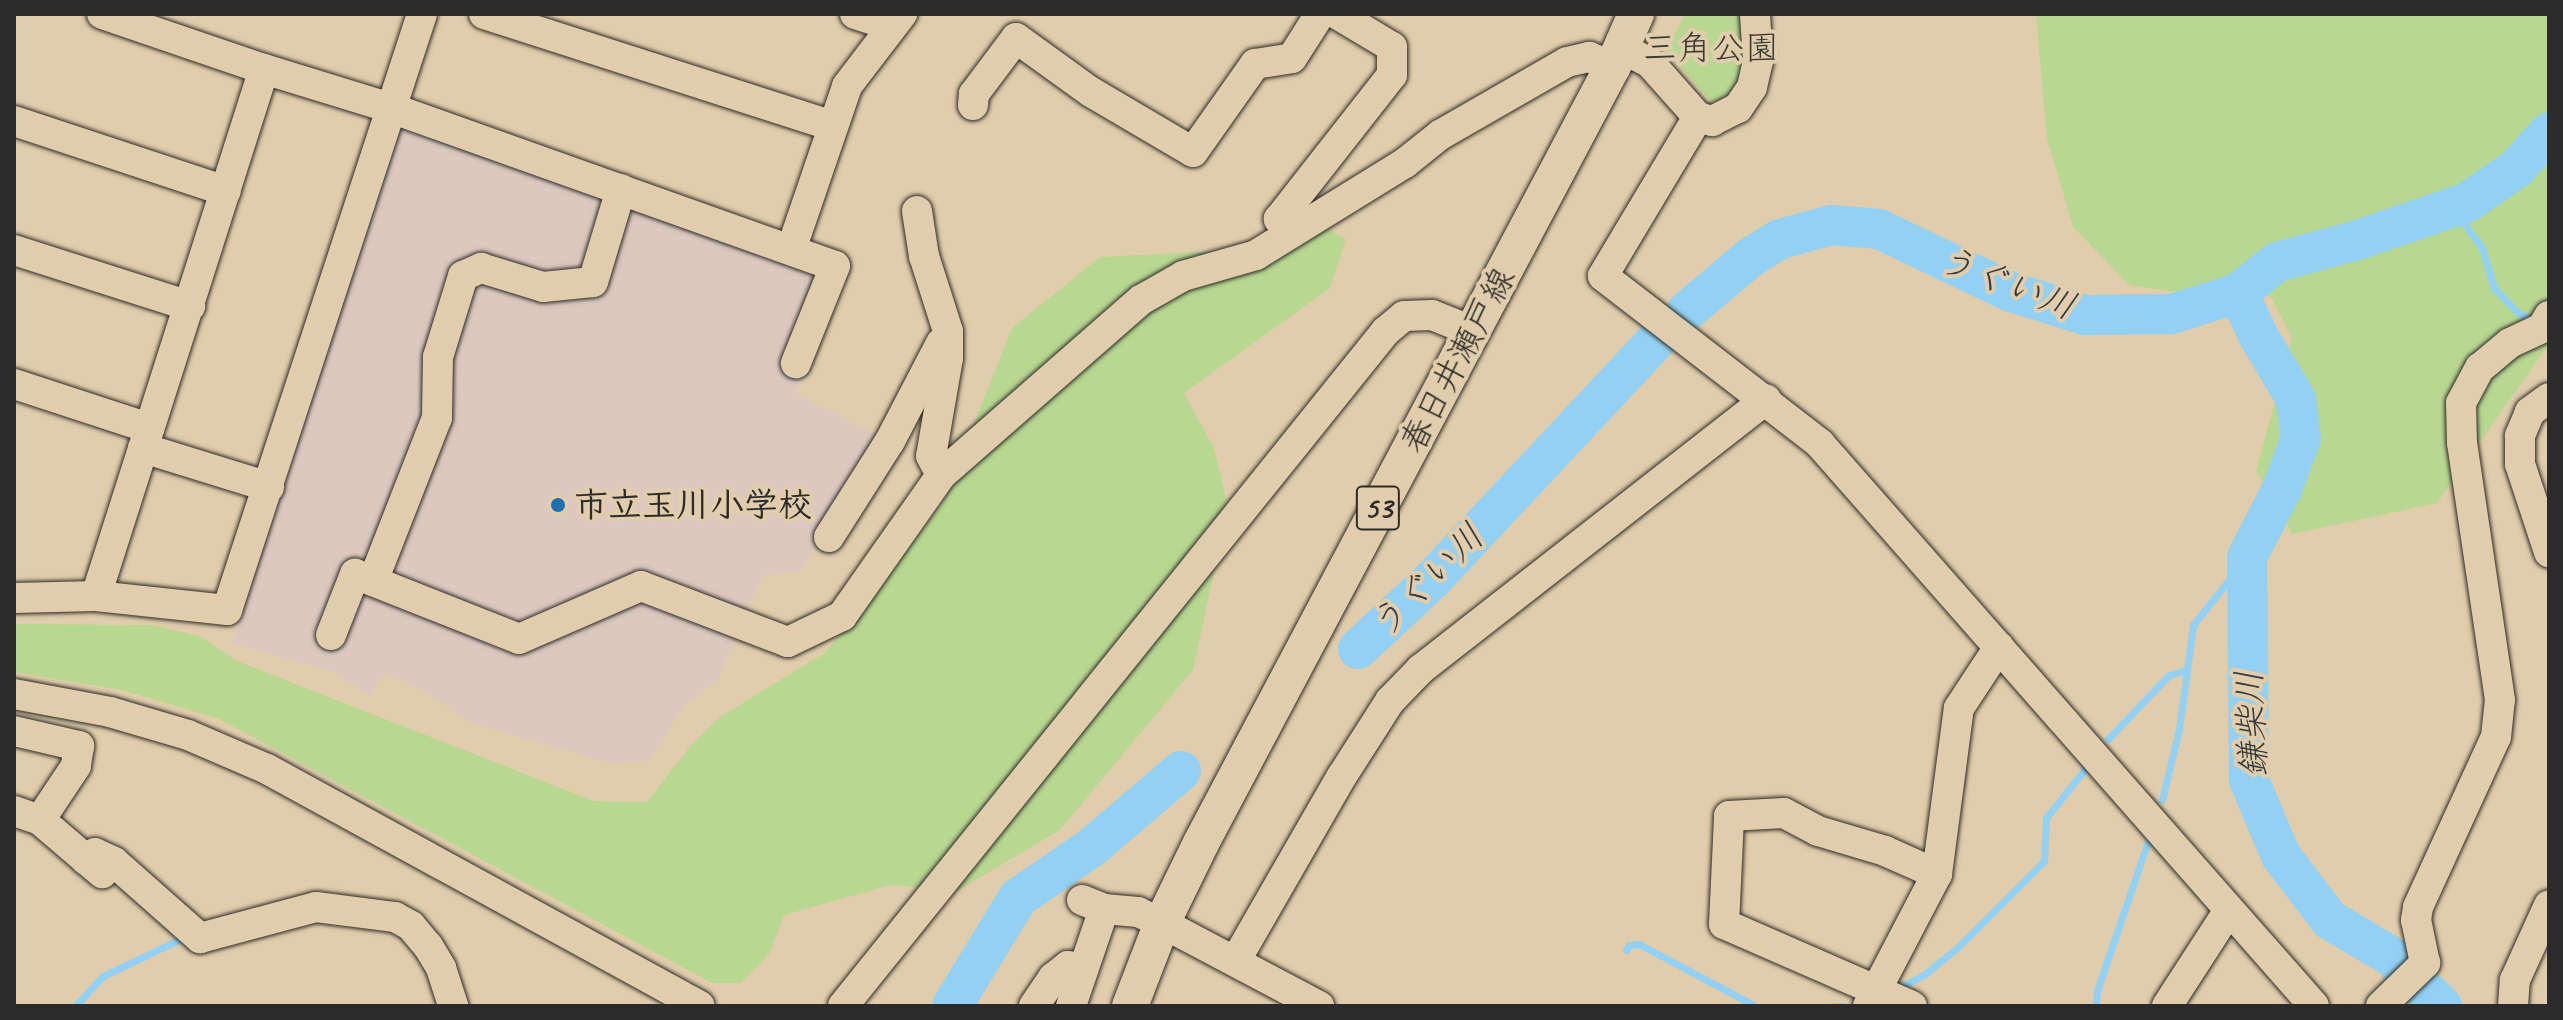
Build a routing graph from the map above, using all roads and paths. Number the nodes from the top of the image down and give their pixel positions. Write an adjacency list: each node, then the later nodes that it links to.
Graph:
1 (102, 14): 11 (street)
2 (422, 14): 13 (street)
3 (484, 14): 16 (street)
4 (855, 14): 9 (street)
5 (1320, 14): 12 (street)
6 (1337, 14): 20 (street)
7 (1636, 14): 10 (main road, 春日井瀬戸線 / 53)
8 (1755, 14): 14 (street)
9 (897, 20): 16 (street)
10 (1618, 57): 14 (street); 20 (street); 26 (main road, 春日井瀬戸線 / 53)
11 (264, 69): 13 (street); 18 (street)
12 (973, 105)
13 (391, 108): 17 (street); 33 (street)
14 (1698, 117): 30 (street)
15 (14, 121): 18 (street)
16 (832, 126): 22 (street)
17 (621, 189): 22 (street); 36 (street)
18 (226, 191): 23 (street)
19 (917, 211): 25 (street)
20 (1294, 230): 32 (street)
21 (14, 250): 23 (street)
22 (791, 250): 27 (street)
23 (190, 306): 31 (street)
24 (2549, 316): 50 (street)
25 (948, 331): 32 (street); 34 (street)
26 (1472, 331): 47 (main road, 春日井瀬戸線 / 53); 54 (street)
27 (796, 363)
28 (14, 384): 31 (street)
29 (2549, 398): 35 (street)
30 (1766, 399): 40 (street); 48 (street)
31 (146, 438): 33 (street); 37 (street)
32 (941, 475): 36 (street)
33 (269, 487): 37 (street)
34 (829, 537)
35 (2549, 552)
36 (373, 581): 39 (street)
37 (96, 596): 38 (street)
38 (14, 598)
39 (331, 635)
40 (1999, 647): 44 (street); 45 (street)
41 (14, 694): 53 (street)
42 (14, 731): 43 (street)
43 (27, 816): 52 (street)
44 (1937, 874): 51 (street); 51 (street)
45 (2229, 910): 60 (street); 61 (street)
46 (2546, 918): 62 (street)
47 (1162, 923): 48 (street); 49 (street); 57 (main road, 春日井瀬戸線 / 53)
48 (1236, 960): 58 (street)
49 (1083, 968): 55 (street); 56 (street)
50 (2389, 998)
51 (1873, 999): 59 (street)
52 (453, 1006)
53 (699, 1006)
54 (843, 1006)
55 (1034, 1006)
56 (1071, 1006)
57 (1130, 1006)
58 (1319, 1006)
59 (1912, 1006)
60 (2167, 1006)
61 (2314, 1006)
62 (2513, 1006)

